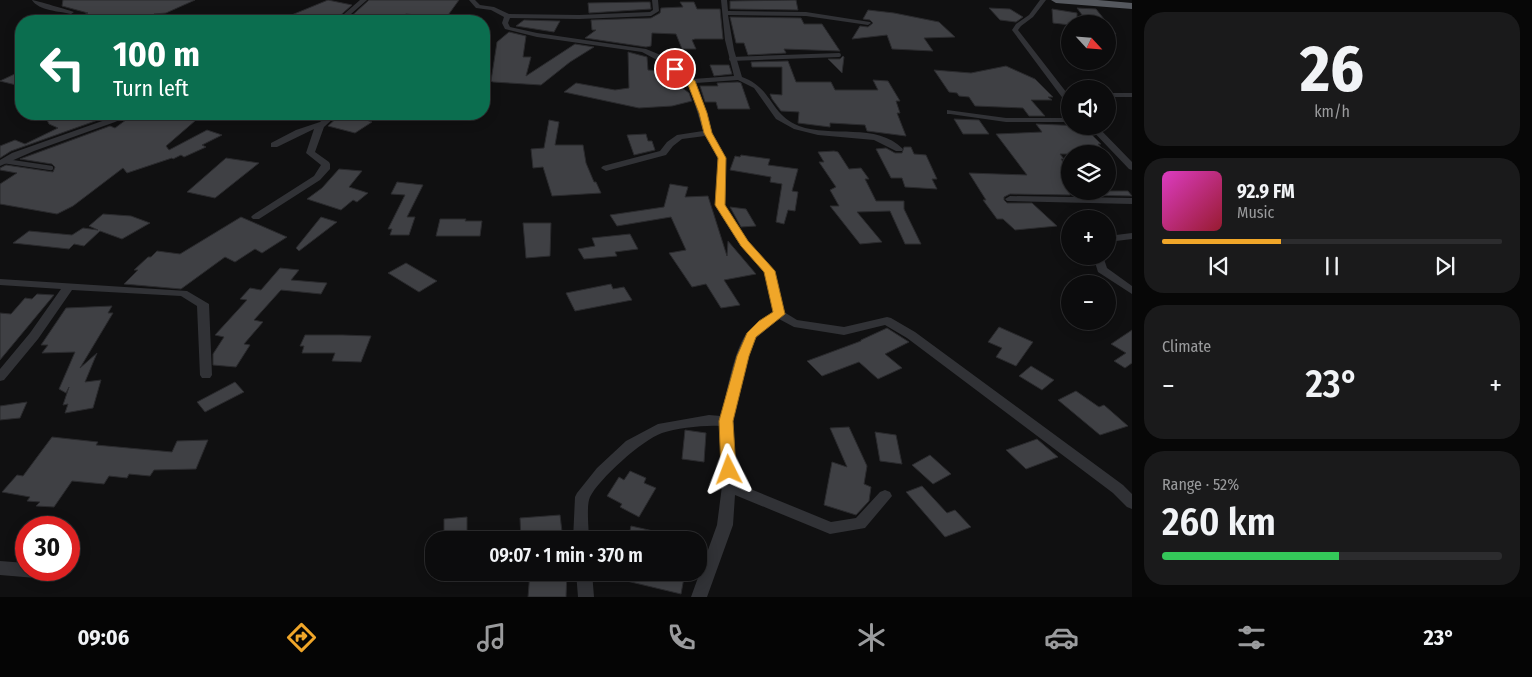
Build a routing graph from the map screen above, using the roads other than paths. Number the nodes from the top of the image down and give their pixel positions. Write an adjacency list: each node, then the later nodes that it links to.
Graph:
1 (36, 0): 10 (street)
2 (364, 0): 12 (street)
3 (472, 0): 13 (street)
4 (655, 0): 13 (street)
5 (724, 0): 11 (street)
6 (1043, 0): 19 (street)
7 (1056, 0): 8 (highway)
8 (1065, 0): 9 (highway)
9 (1128, 7)
10 (71, 12)
11 (724, 13): 14 (street); 16 (street)
12 (346, 15)
13 (508, 16): 18 (street)
14 (868, 23)
15 (839, 55): 16 (lane)
16 (731, 59): 17 (street)
17 (739, 78): 18 (street); 30 (street)
18 (691, 81): 27 (street)
19 (1061, 88)
20 (1116, 95): 21 (street)
21 (1132, 95)
22 (950, 112): 25 (street)
23 (114, 120): 31 (street)
24 (326, 120): 26 (street)
25 (1061, 120)
26 (321, 124): 29 (street); 37 (street)
27 (708, 133): 34 (street); 44 (street)
28 (1101, 135): 32 (street)
29 (274, 145)
30 (898, 149)
31 (2, 162): 33 (lane)
32 (1132, 166)
33 (51, 168)
34 (606, 168)
35 (1010, 200): 36 (street)
36 (1132, 200)
37 (256, 217)
38 (1132, 236): 39 (street)
39 (1116, 238)
40 (1101, 265): 43 (street)
41 (0, 282): 42 (street)
42 (68, 287): 45 (street); 46 (street)
43 (1132, 291)
44 (779, 314): 47 (street); 50 (street)
45 (206, 375)
46 (0, 377)
47 (726, 421): 48 (street); 51 (street)
48 (729, 486): 49 (street); 56 (street)
49 (885, 496)
50 (1132, 503)
51 (581, 531)
52 (0, 568): 53 (street)
53 (15, 569)
54 (585, 581): 55 (street)
55 (586, 597)
56 (699, 597)

